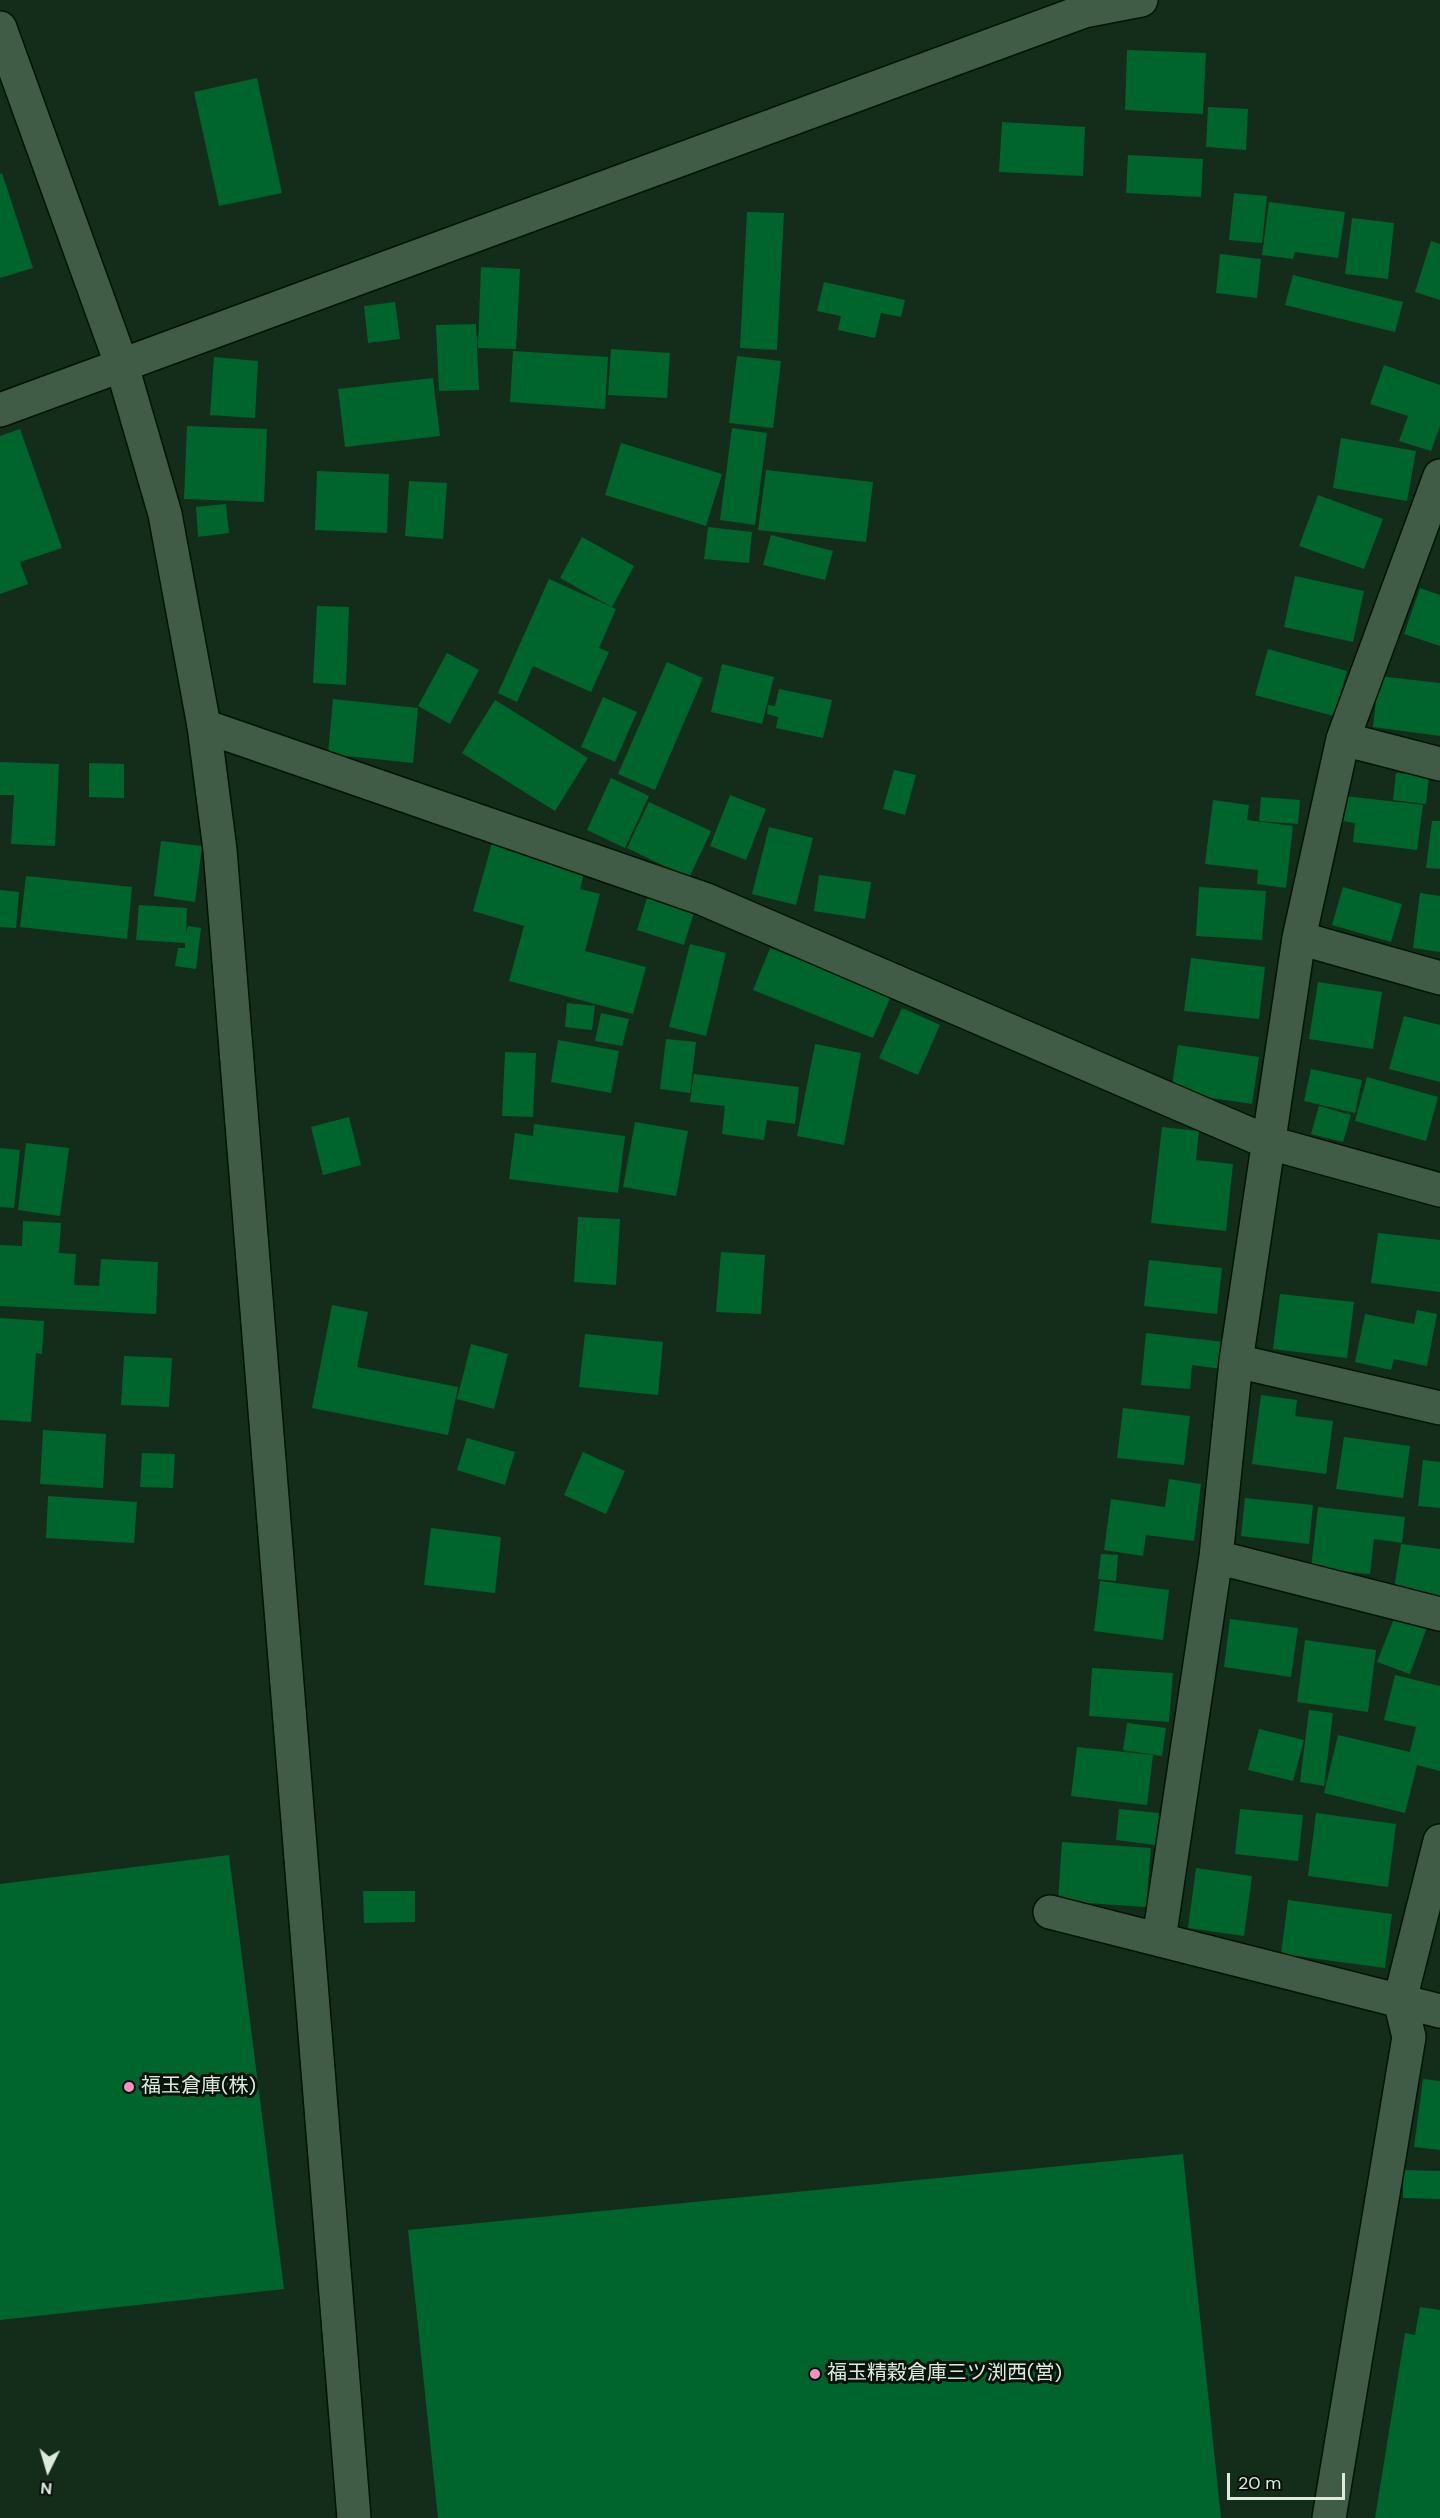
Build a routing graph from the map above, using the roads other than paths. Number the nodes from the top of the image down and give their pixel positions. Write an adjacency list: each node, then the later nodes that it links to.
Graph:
1 (1141, 0): 3 (street)
2 (3, 36): 3 (street)
3 (122, 366): 4 (street); 7 (street)
4 (0, 410)
5 (1440, 476): 6 (street)
6 (1428, 540): 8 (street)
7 (204, 726): 12 (street); 23 (street)
8 (1343, 739): 9 (street); 10 (street)
9 (1440, 764)
10 (1299, 938): 11 (street); 12 (street)
11 (1440, 978)
12 (1270, 1143): 13 (street); 14 (street)
13 (1440, 1190)
14 (1236, 1361): 15 (street); 16 (street)
15 (1440, 1408)
16 (1216, 1557): 17 (street); 20 (street)
17 (1440, 1614)
18 (1440, 1840): 21 (street)
19 (1050, 1912): 20 (street)
20 (1159, 1939): 21 (street)
21 (1400, 2000): 22 (street); 24 (street)
22 (1440, 2011)
23 (354, 2518)
24 (1329, 2518)

